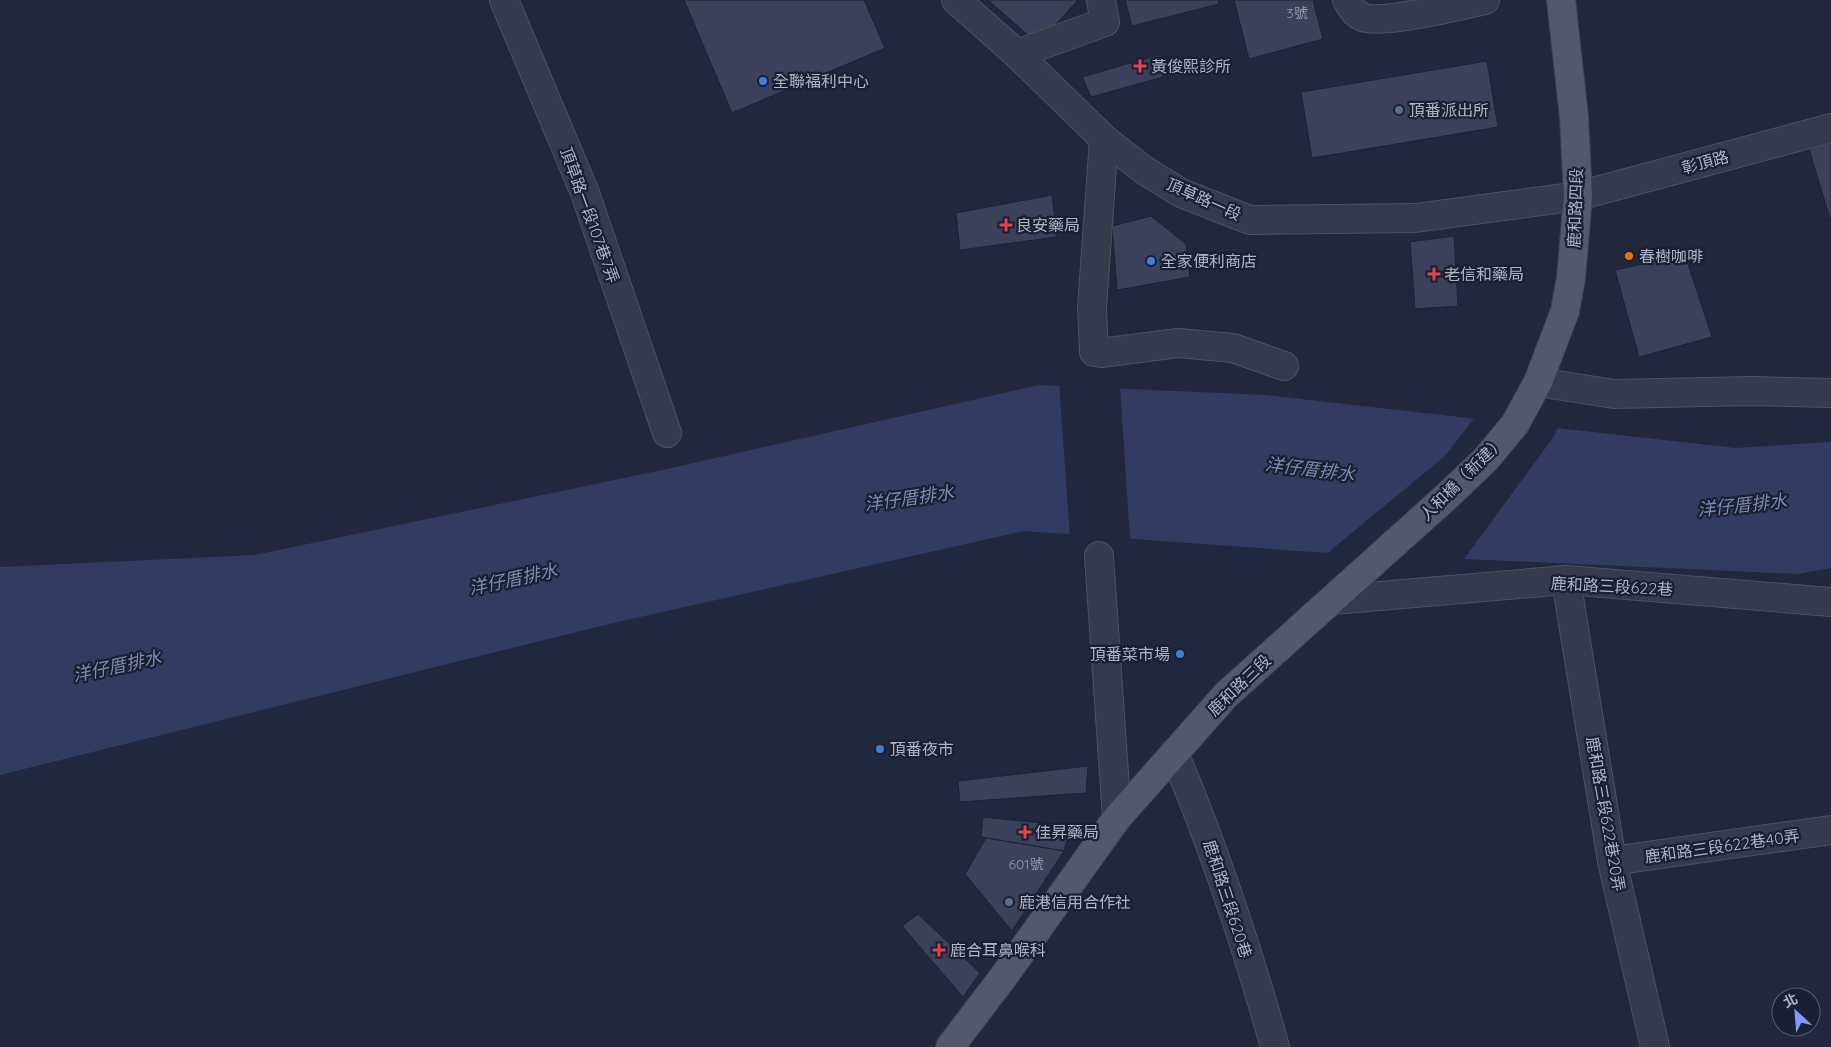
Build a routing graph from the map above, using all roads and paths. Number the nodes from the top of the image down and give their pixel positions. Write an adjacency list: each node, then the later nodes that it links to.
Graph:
1 (504, 0): 14 (street, 頂草路一段107巷7弄)
2 (956, 0): 7 (street, 頂草路一段)
3 (1101, 0): 7 (street)
4 (1346, 0): 5 (street)
5 (1485, 0)
6 (1561, 0): 10 (main road, 鹿和路四段)
7 (1017, 54): 9 (street, 頂草路一段)
8 (1831, 128): 10 (street, 彰頂路)
9 (1104, 139): 10 (street, 頂草路一段); 11 (street)
10 (1578, 196): 12 (main road, 鹿和路四段)
11 (1284, 366)
12 (1538, 382): 13 (street); 16 (main road, 人和橋（新建）)
13 (1831, 393)
14 (667, 433)
15 (1099, 556): 21 (street)
16 (1372, 563): 18 (main road, 鹿和路三段)
17 (1566, 580): 18 (street, 鹿和路三段622巷); 19 (street, 鹿和路三段622巷); 23 (street, 鹿和路三段622巷20弄)
18 (1333, 600): 20 (main road, 鹿和路三段)
19 (1831, 602)
20 (1174, 753): 21 (main road, 鹿和路三段); 25 (street, 鹿和路三段620巷)
21 (1117, 818): 24 (main road, 鹿和路三段)
22 (1831, 830): 23 (street, 鹿和路三段622巷40弄)
23 (1612, 862): 26 (street, 鹿和路三段622巷20弄)
24 (950, 1047)
25 (1275, 1047)
26 (1655, 1047)

